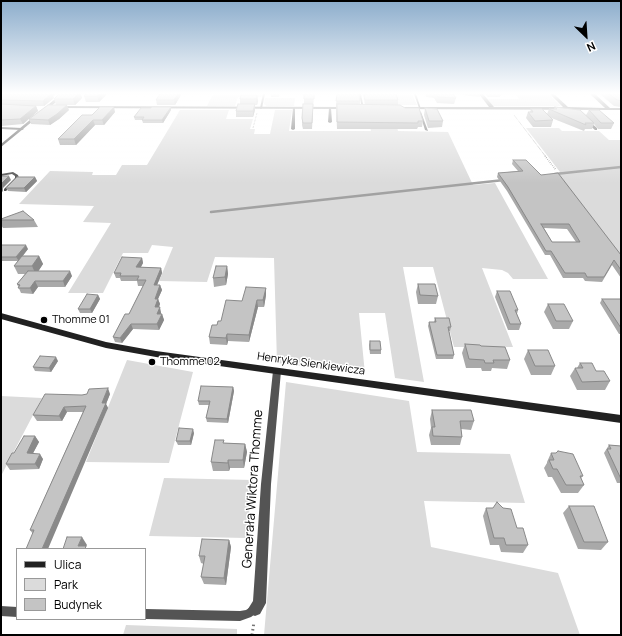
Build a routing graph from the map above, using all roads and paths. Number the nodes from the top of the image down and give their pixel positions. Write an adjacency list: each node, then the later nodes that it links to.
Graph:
1 (28, 124): 9 (street)
2 (255, 124): 8 (path)
3 (293, 124): 10 (lane)
4 (425, 124): 12 (lane)
5 (521, 124): 14 (path)
6 (590, 124): 11 (lane)
7 (1, 128): 9 (lane)
8 (253, 128)
9 (22, 129): 13 (street)
10 (293, 129)
11 (596, 129)
12 (427, 130)
13 (1, 146)
14 (556, 170)
15 (1, 175): 16 (lane)
16 (5, 190)
17 (1, 316): 18 (street, Henryka Sienkiewicza)
18 (277, 371): 19 (street, Henryka Sienkiewicza); 20 (street, Generała Wiktora Thomme)
19 (621, 419)
20 (255, 609): 23 (lane)
21 (1, 611): 22 (lane)
22 (16, 612)
23 (146, 614)

